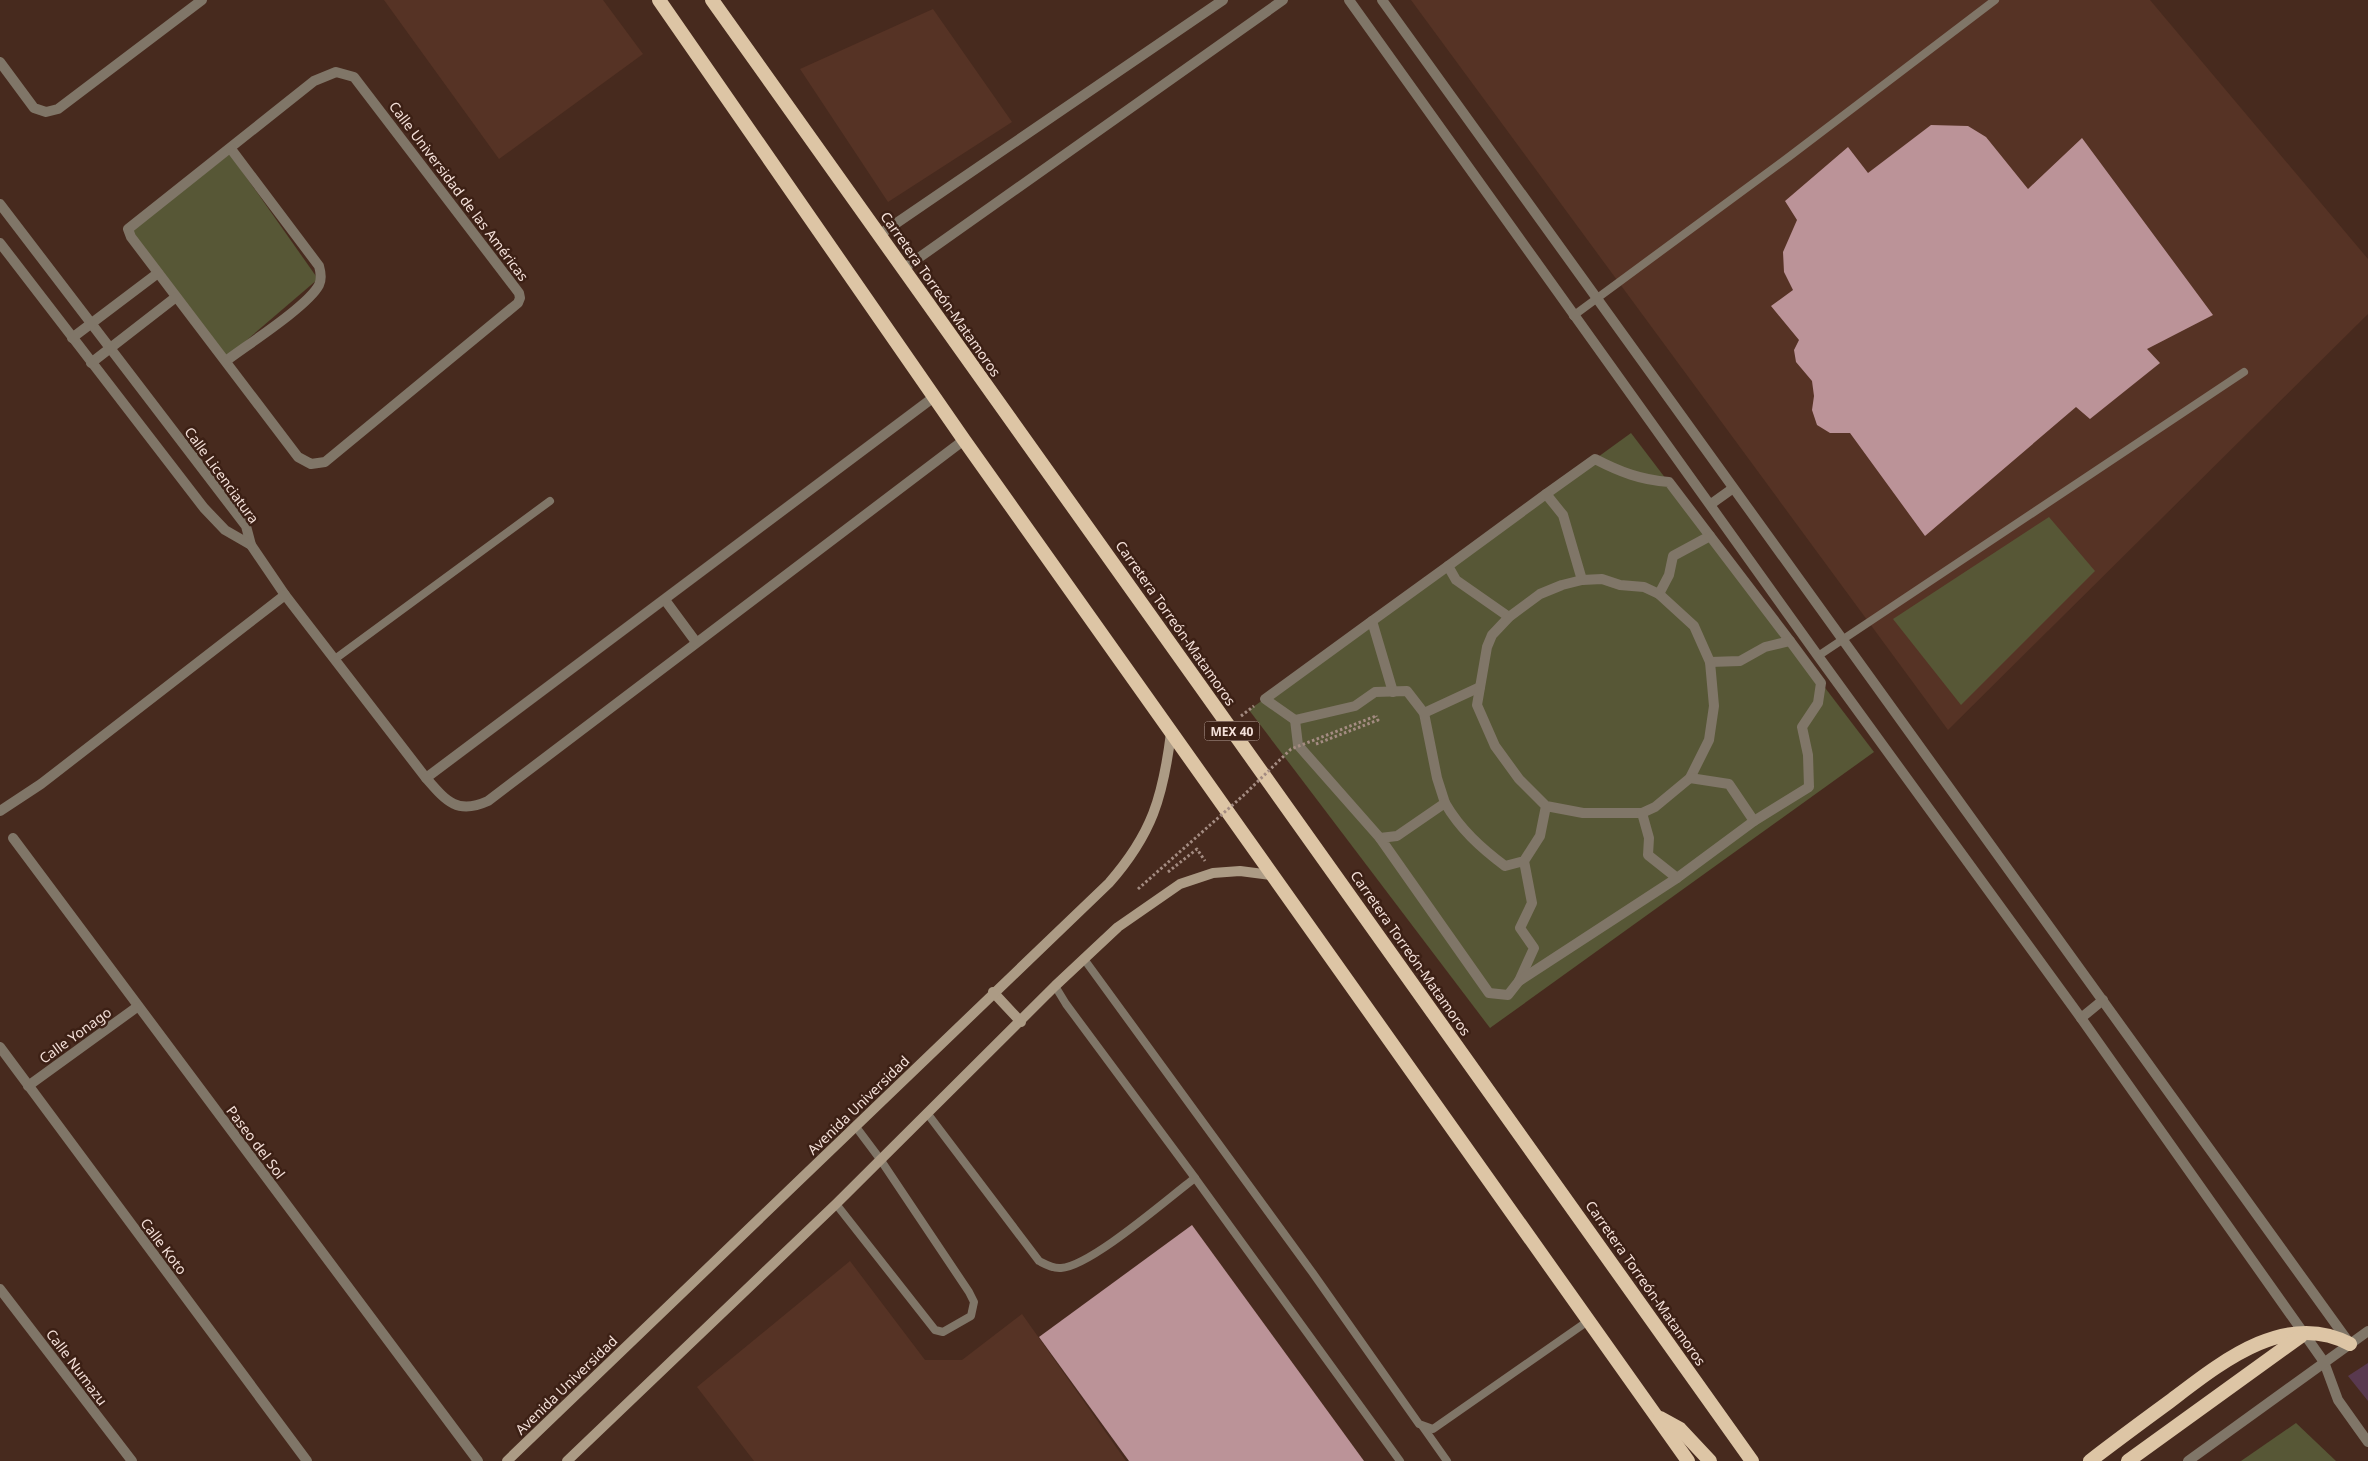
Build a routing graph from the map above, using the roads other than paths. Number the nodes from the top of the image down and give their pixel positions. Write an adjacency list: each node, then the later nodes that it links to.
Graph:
1 (202, 0): 9 (street)
2 (659, 0): 25 (highway)
3 (712, 0): 12 (highway, Carretera Torreón-Matamoros / MEX 40)
4 (1223, 0): 12 (street)
5 (1283, 0): 14 (street)
6 (1349, 0): 18 (street)
7 (1382, 0): 17 (street)
8 (1995, 0): 17 (lane)
9 (0, 62)
10 (231, 149): 15 (street, Calle Universidad de las Américas); 22 (street); 22 (street, Calle Universidad de las Américas)
11 (0, 204): 19 (street, Calle Licenciatura)
12 (879, 235): 14 (highway, Carretera Torreón-Matamoros / MEX 40)
13 (0, 243): 20 (street, Calle Licenciatura)
14 (903, 269): 96 (highway, Carretera Torreón-Matamoros / MEX 40)
15 (158, 273): 16 (street, Calle Universidad de las Américas); 19 (street)
16 (176, 297): 21 (street); 22 (street, Calle Universidad de las Américas)
17 (1597, 300): 18 (lane); 27 (street)
18 (1573, 316): 30 (street)
19 (92, 324): 20 (street); 21 (street, Calle Licenciatura)
20 (72, 338): 23 (street, Calle Licenciatura)
21 (110, 349): 23 (street); 32 (street, Calle Licenciatura)
22 (226, 361)
23 (91, 363): 32 (street, Calle Licenciatura)
24 (2244, 372): 40 (lane)
25 (934, 397): 26 (highway); 37 (street)
26 (964, 440): 42 (street); 50 (highway)
27 (1732, 489): 30 (street); 40 (street)
28 (1546, 494): 31 (street); 33 (street); 34 (street)
29 (550, 501): 44 (lane)
30 (1711, 504): 43 (street)
31 (1710, 536): 35 (street); 41 (street)
32 (251, 546): 36 (street)
33 (1448, 566): 38 (street); 39 (street)
34 (1582, 580): 35 (street); 38 (street)
35 (1659, 594): 45 (street)
36 (285, 595): 44 (street); 55 (street)
37 (665, 600): 42 (street); 51 (street)
38 (1509, 617): 46 (street)
39 (1372, 621): 47 (street); 49 (street)
40 (1842, 639): 43 (lane); 67 (street)
41 (1790, 641): 45 (street); 57 (street)
42 (696, 642): 51 (street)
43 (1818, 656): 69 (street)
44 (335, 659): 51 (street)
45 (1710, 662): 52 (street)
46 (1480, 687): 48 (street); 54 (street)
47 (1392, 692): 48 (street); 49 (street)
48 (1424, 713): 53 (street)
49 (1295, 720): 59 (street)
50 (1171, 733): 61 (highway); 66 (main road, Avenida Universidad)
51 (426, 778)
52 (1690, 778): 56 (street); 57 (street)
53 (1445, 803): 59 (street); 60 (street)
54 (1546, 806): 56 (street); 60 (street)
55 (0, 811)
56 (1642, 813): 62 (street)
57 (1754, 821): 62 (street)
58 (13, 838): 68 (street, Paseo del Sol)
59 (1380, 838): 64 (street)
60 (1524, 861): 64 (street)
61 (1272, 875): 63 (main road); 79 (highway)
62 (1677, 878): 64 (street)
63 (1084, 959): 65 (main road); 85 (lane)
64 (1519, 981)
65 (1055, 986): 70 (main road); 76 (lane)
66 (993, 992): 70 (main road); 74 (main road, Avenida Universidad)
67 (2103, 1000): 69 (street); 82 (street)
68 (137, 1007): 72 (street, Calle Yonago); 89 (street, Paseo del Sol)
69 (2081, 1018): 81 (street)
70 (1021, 1022): 73 (main road)
71 (0, 1047): 72 (street, Calle Koto)
72 (28, 1086): 88 (street, Calle Koto)
73 (927, 1113): 75 (main road); 76 (lane)
74 (856, 1127): 75 (lane); 90 (main road, Avenida Universidad)
75 (880, 1159): 77 (main road); 77 (lane)
76 (1196, 1178): 92 (lane)
77 (836, 1204): 91 (main road)
78 (0, 1289): 87 (street, Calle Numazu)
79 (1588, 1321): 84 (highway); 85 (lane)
80 (2368, 1331): 82 (street)
81 (2304, 1334): 82 (highway); 83 (street); 97 (highway); 98 (highway)
82 (2350, 1344): 83 (street)
83 (2324, 1362): 86 (street); 99 (street)
84 (1655, 1415): 94 (highway); 95 (highway)
85 (1423, 1427): 93 (lane)
86 (2368, 1442)
87 (132, 1461)
88 (307, 1461)
89 (478, 1461)
90 (507, 1461)
91 (567, 1461)
92 (1400, 1461)
93 (1447, 1461)
94 (1688, 1461)
95 (1710, 1461)
96 (1752, 1461)
97 (2090, 1461)
98 (2128, 1461)
99 (2188, 1461)

